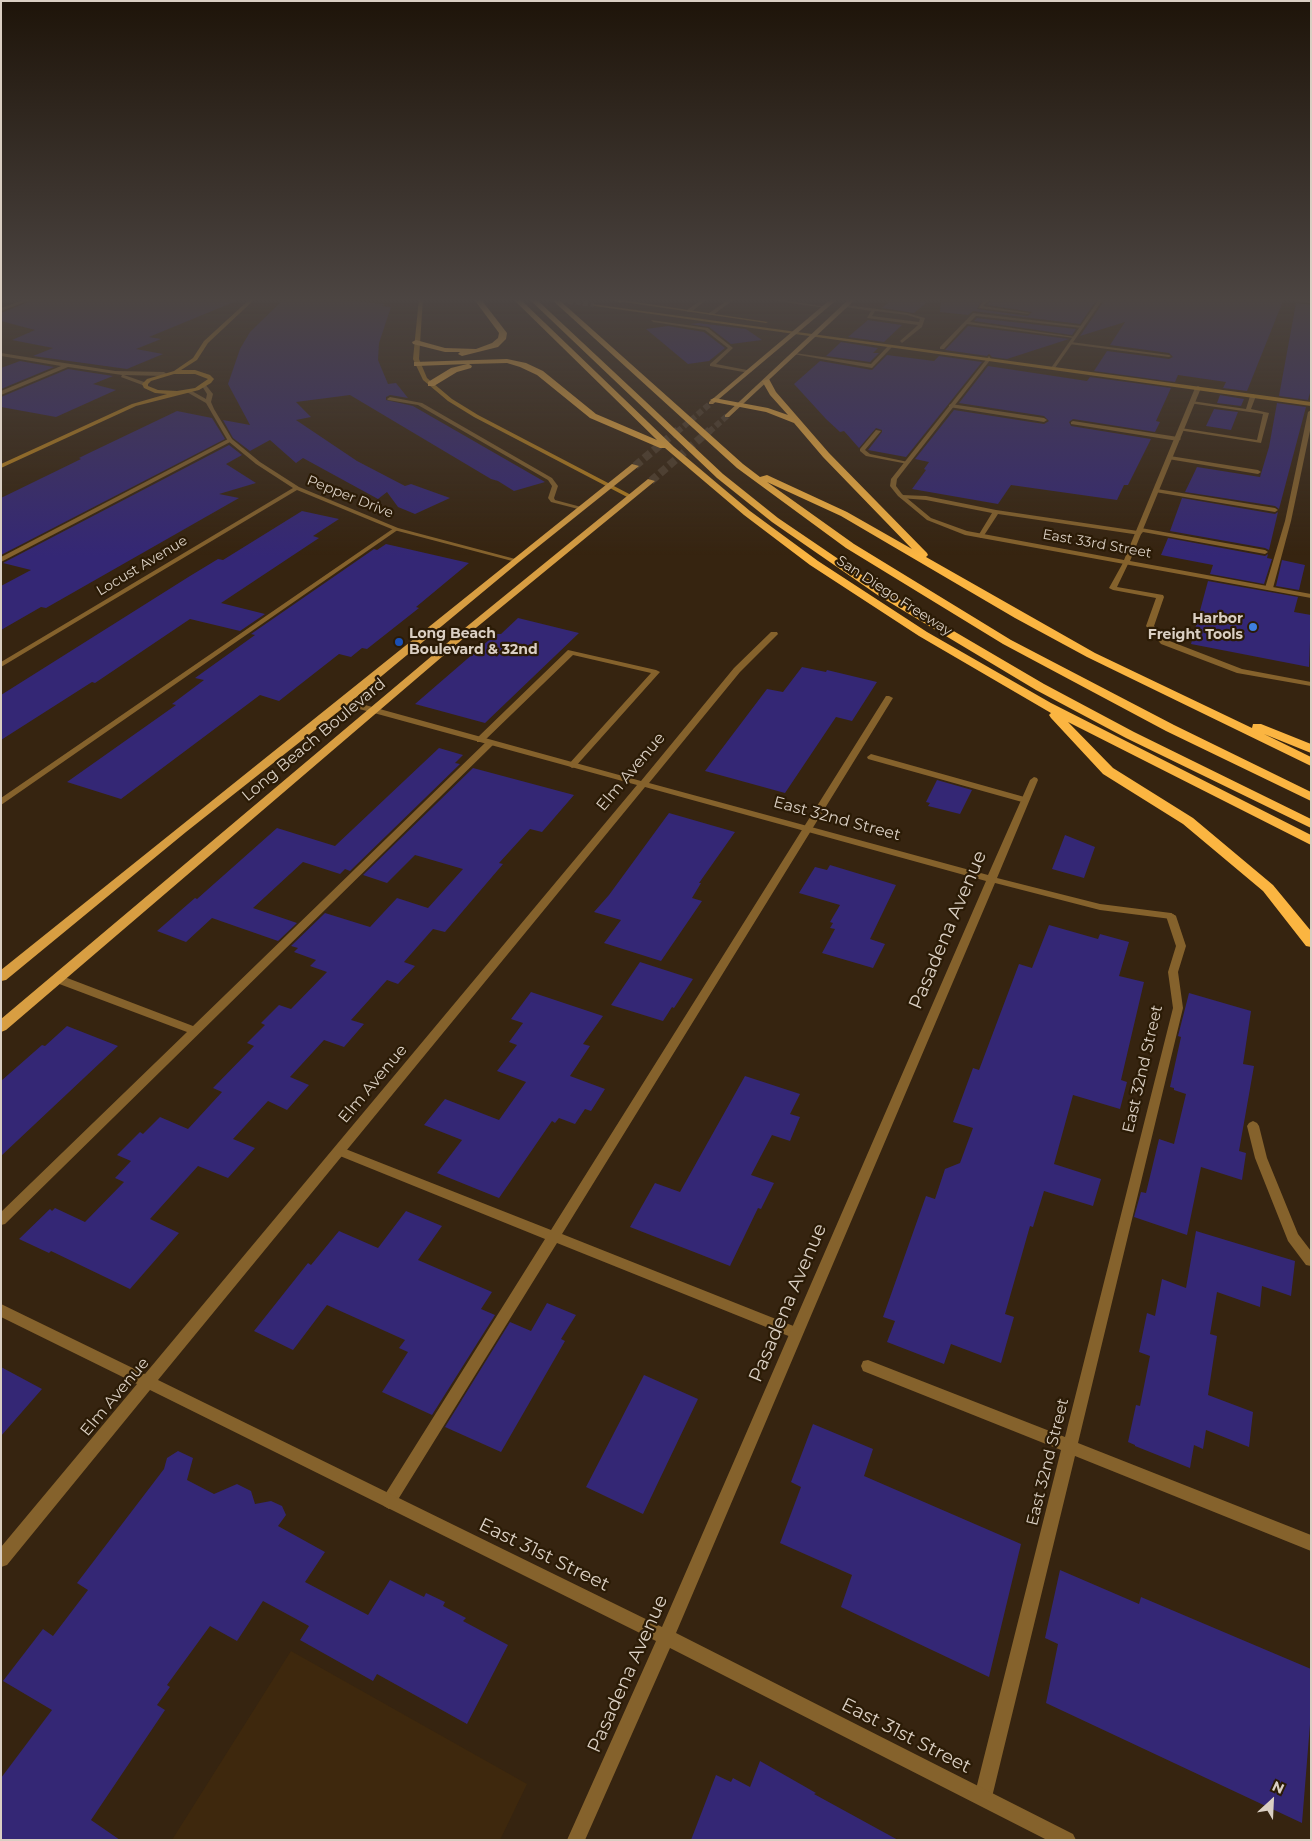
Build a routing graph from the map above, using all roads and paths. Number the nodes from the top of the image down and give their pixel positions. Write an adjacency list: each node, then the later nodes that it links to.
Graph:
1 (23, 384): 18 (street)
2 (145, 384): 16 (street)
3 (431, 384): 48 (street)
4 (553, 384): 40 (highway)
5 (604, 384): 40 (highway, San Diego Freeway)
6 (622, 384): 84 (highway)
7 (630, 384): 43 (highway)
8 (649, 384): 43 (highway, San Diego Freeway)
9 (733, 384): 22 (main road)
10 (763, 384): 25 (main road)
11 (768, 384): 34 (highway)
12 (968, 384): 28 (street)
13 (1170, 384): 15 (street)
14 (205, 386): 17 (street); 23 (street, Pepper Drive)
15 (1198, 388): 20 (street); 24 (street)
16 (149, 390): 19 (street); 27 (street)
17 (188, 392): 19 (street); 23 (street)
18 (1, 393)
19 (177, 393): 27 (street)
20 (1253, 396): 26 (street); 29 (street)
21 (390, 399): 53 (street)
22 (712, 401): 25 (highway)
23 (208, 402): 39 (street, Pepper Drive)
24 (1192, 403): 29 (street); 35 (street)
25 (740, 404): 31 (main road); 34 (highway)
26 (1311, 404)
27 (134, 405): 44 (street)
28 (951, 406): 32 (street); 42 (street)
29 (1248, 411): 35 (street)
30 (1311, 412): 37 (street)
31 (726, 416)
32 (1044, 420)
33 (1073, 423): 38 (street)
34 (800, 424): 63 (highway)
35 (1181, 430): 38 (street)
36 (878, 431): 42 (street)
37 (1309, 434): 64 (street)
38 (1178, 439): 41 (street)
39 (230, 440): 49 (street, Pepper Drive); 60 (street)
40 (671, 449): 72 (highway, San Diego Freeway)
41 (1170, 458): 46 (street); 50 (street)
42 (906, 463): 51 (street, East 33rd Street)
43 (739, 465): 63 (highway); 81 (highway, San Diego Freeway)
44 (1, 466)
45 (635, 466): 48 (main road, Long Beach Boulevard)
46 (1258, 472)
47 (650, 481): 52 (main road, Long Beach Boulevard)
48 (610, 486): 52 (street); 53 (main road, Long Beach Boulevard)
49 (296, 488): 56 (street, Pepper Drive); 67 (street, Locust Avenue)
50 (1157, 491): 54 (street); 57 (street)
51 (902, 496): 55 (street); 58 (street, East 33rd Street)
52 (631, 497): 73 (main road, Long Beach Boulevard)
53 (582, 508): 61 (main road, Long Beach Boulevard)
54 (1274, 510)
55 (996, 512): 57 (street); 58 (street)
56 (396, 529): 61 (street, Pepper Drive); 83 (street)
57 (1140, 532): 59 (street); 62 (street)
58 (982, 536): 62 (street, East 33rd Street)
59 (1266, 552)
60 (1, 560)
61 (516, 560): 71 (main road, Long Beach Boulevard)
62 (1126, 562): 64 (street, East 33rd Street); 68 (street)
63 (934, 567): 69 (highway)
64 (1269, 588): 65 (street, East 33rd Street)
65 (1311, 596)
66 (774, 634): 80 (street, Elm Avenue)
67 (1, 665)
68 (1311, 684)
69 (1172, 695): 75 (highway); 77 (highway)
70 (889, 698): 85 (street)
71 (344, 702): 73 (street, East 32nd Street); 89 (main road, Long Beach Boulevard)
72 (1047, 706): 86 (highway, San Diego Freeway); 88 (highway)
73 (373, 711): 74 (street, East 32nd Street); 90 (main road, Long Beach Boulevard)
74 (485, 741): 78 (street, East 32nd Street); 78 (street); 92 (street)
75 (1311, 750)
76 (872, 757): 82 (street)
77 (1311, 762)
78 (572, 765): 80 (street, East 32nd Street)
79 (1034, 780): 82 (street, Pasadena Avenue)
80 (643, 784): 85 (street, East 32nd Street); 94 (street, Elm Avenue)
81 (1311, 797)
82 (1025, 800): 87 (street, Pasadena Avenue)
83 (1, 802)
84 (1311, 824)
85 (808, 830): 87 (street, East 32nd Street); 96 (street)
86 (1311, 841)
87 (990, 879): 99 (street, Pasadena Avenue); 102 (street, East 32nd Street)
88 (1311, 942)
89 (1, 977)
90 (58, 979): 91 (main road, Long Beach Boulevard); 92 (street)
91 (1, 1027)
92 (195, 1030): 95 (street)
93 (1253, 1126): 97 (street)
94 (339, 1151): 96 (street); 101 (street, Elm Avenue)
95 (1, 1220)
96 (554, 1236): 99 (street); 103 (street)
97 (1311, 1261)
98 (1, 1310): 101 (street, East 31st Street)
99 (796, 1333): 106 (street, Pasadena Avenue)
100 (868, 1366): 102 (street)
101 (148, 1382): 103 (street, East 31st Street); 105 (street, Elm Avenue)
102 (1069, 1448): 104 (street); 107 (street, East 32nd Street)
103 (389, 1501): 106 (street, East 31st Street)
104 (1311, 1543)
105 (1, 1559)
106 (666, 1637): 107 (street, East 31st Street); 108 (street, Pasadena Avenue)
107 (983, 1798): 109 (street, East 31st Street)
108 (576, 1840)
109 (1066, 1840)

